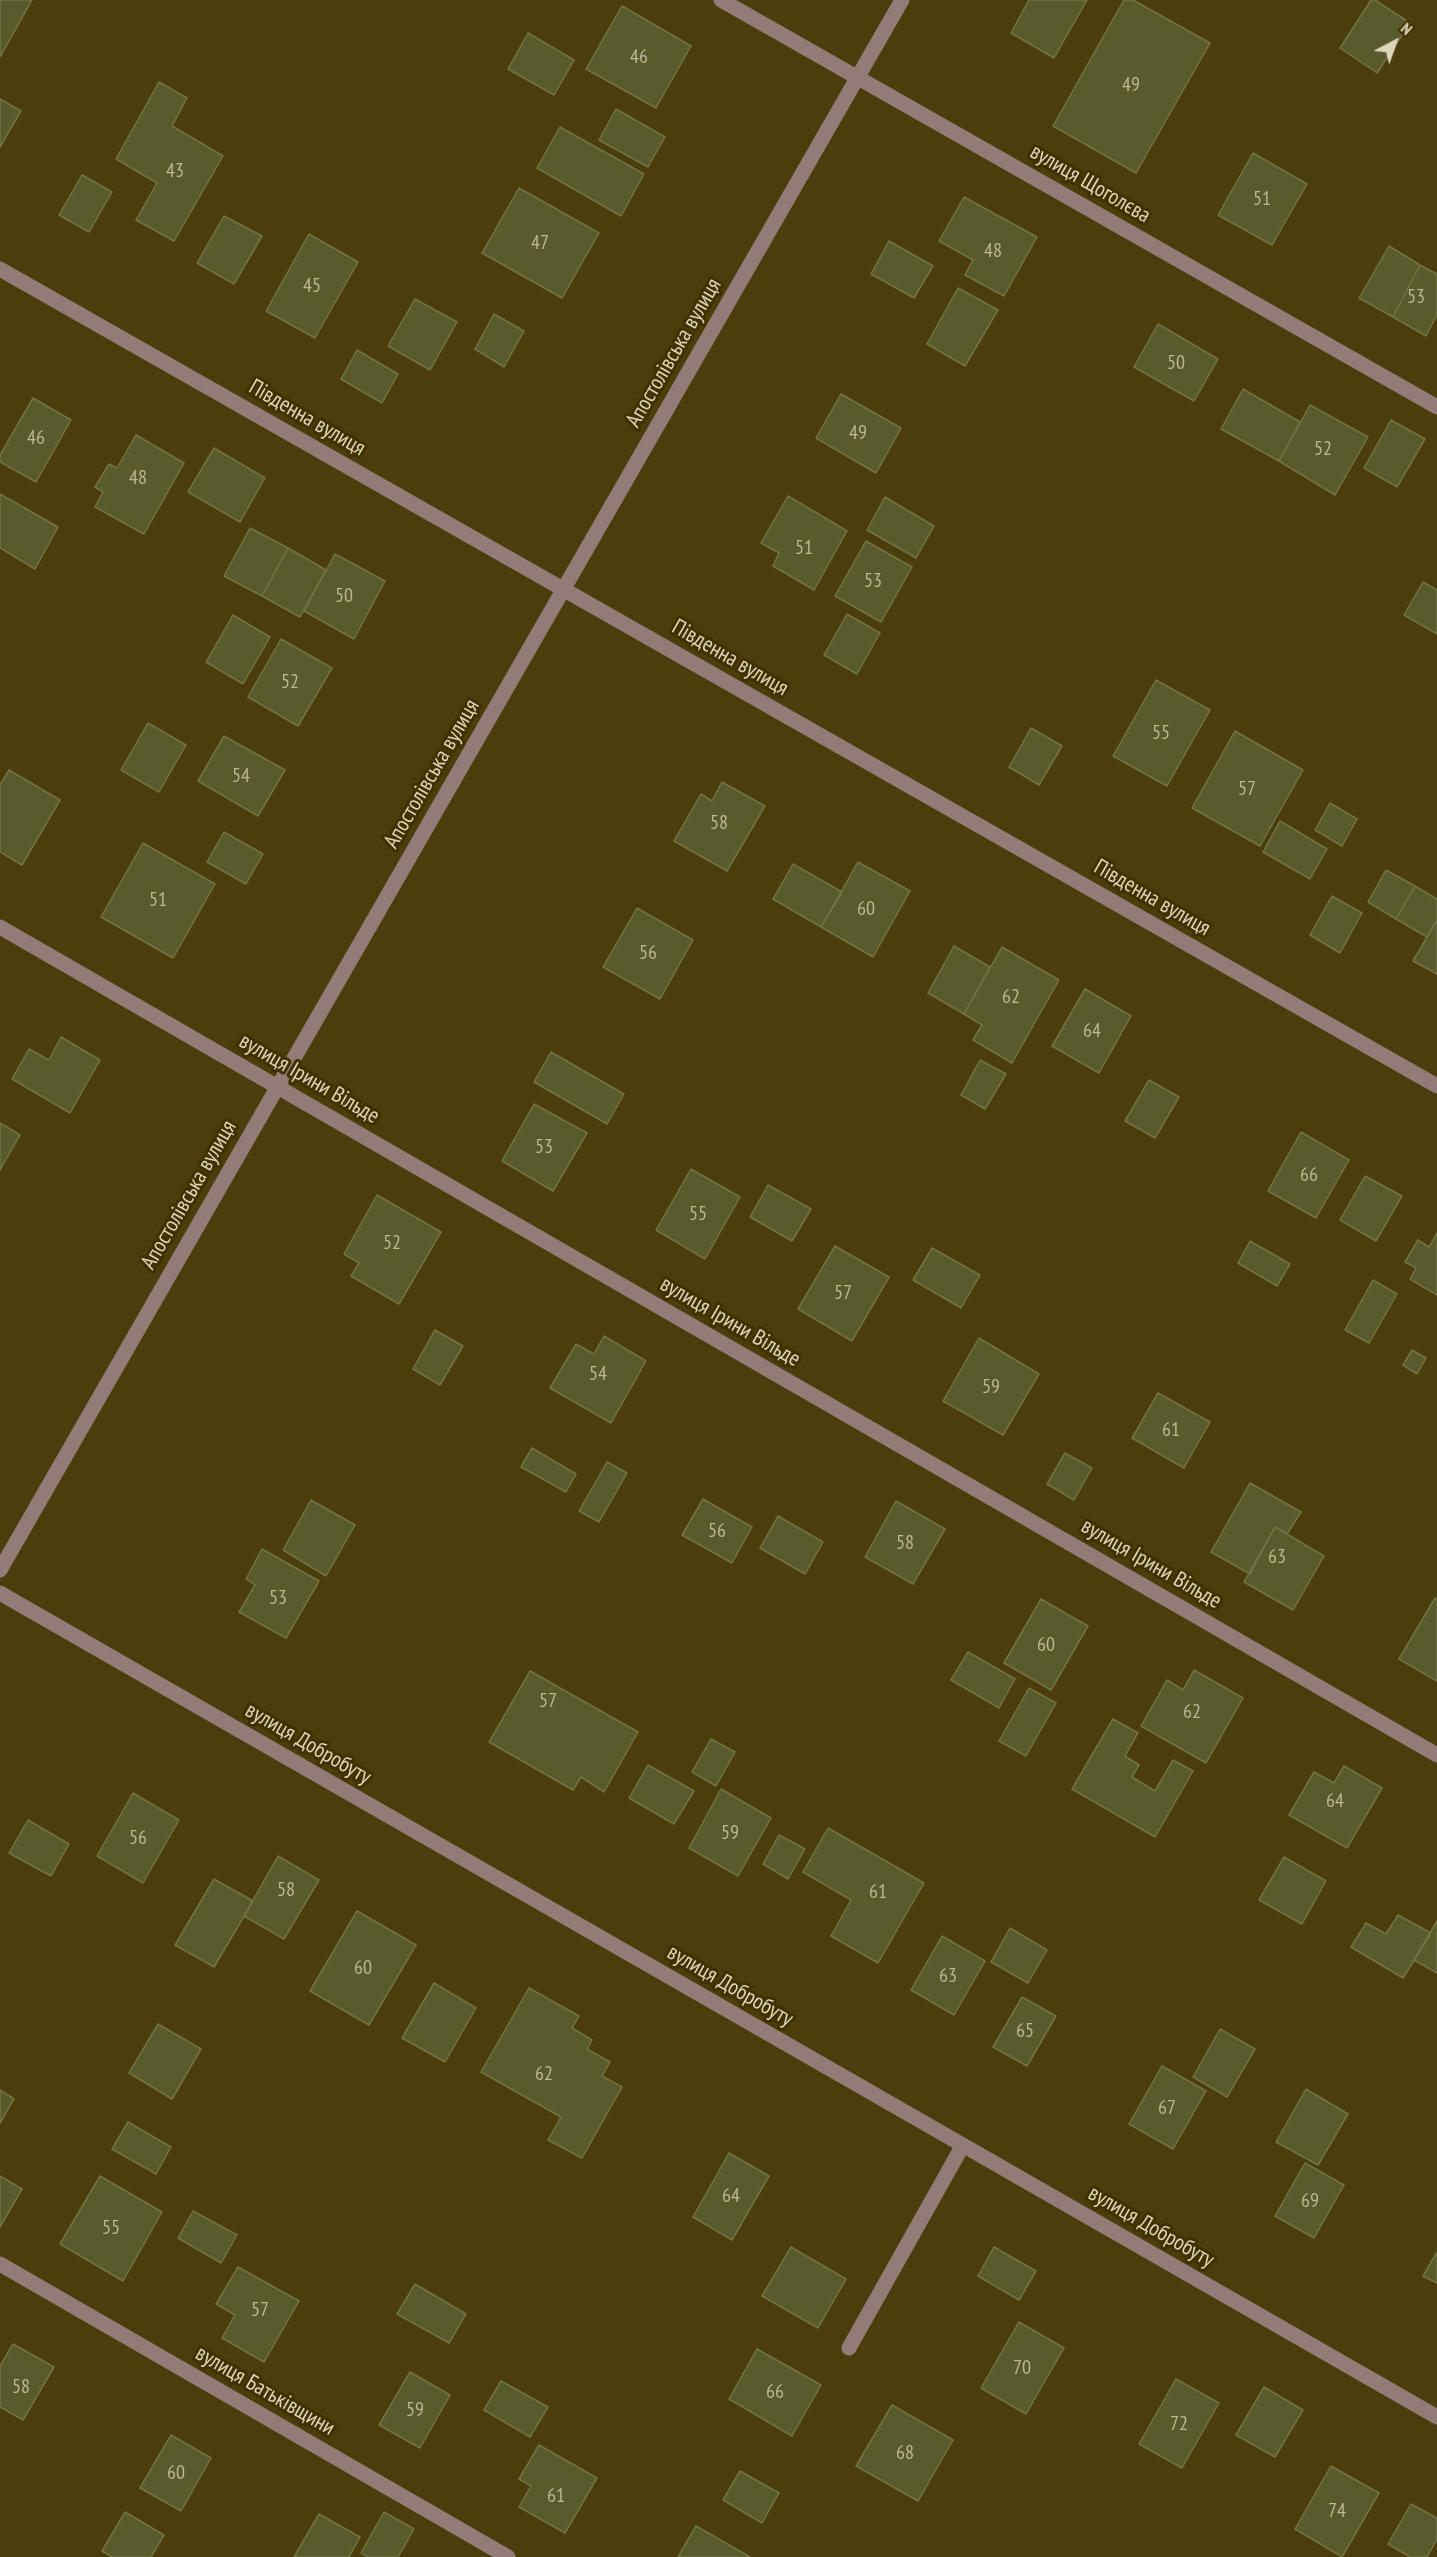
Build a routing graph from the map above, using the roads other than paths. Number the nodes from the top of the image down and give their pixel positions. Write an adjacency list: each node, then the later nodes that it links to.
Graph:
1 (721, 0): 3 (street, вулиця Щоголєва)
2 (902, 0): 3 (street, Апостолівська вулиця)
3 (858, 78): 5 (street, вулиця Щоголєва); 6 (street, Апостолівська вулиця)
4 (0, 269): 6 (street, Південна вулиця)
5 (1437, 407)
6 (564, 590): 8 (street, Південна вулиця); 9 (street, Апостолівська вулиця)
7 (0, 927): 9 (street, вулиця Ірини Вільде)
8 (1437, 1086)
9 (277, 1087): 10 (street, Апостолівська вулиця); 12 (street, вулиця Ірини Вільде)
10 (0, 1570)
11 (0, 1593): 13 (street, вулиця Добробуту)
12 (1437, 1755)
13 (963, 2145): 15 (street); 16 (street, вулиця Добробуту)
14 (0, 2264): 17 (street, вулиця Батьківщини)
15 (849, 2348)
16 (1437, 2417)
17 (508, 2557)

